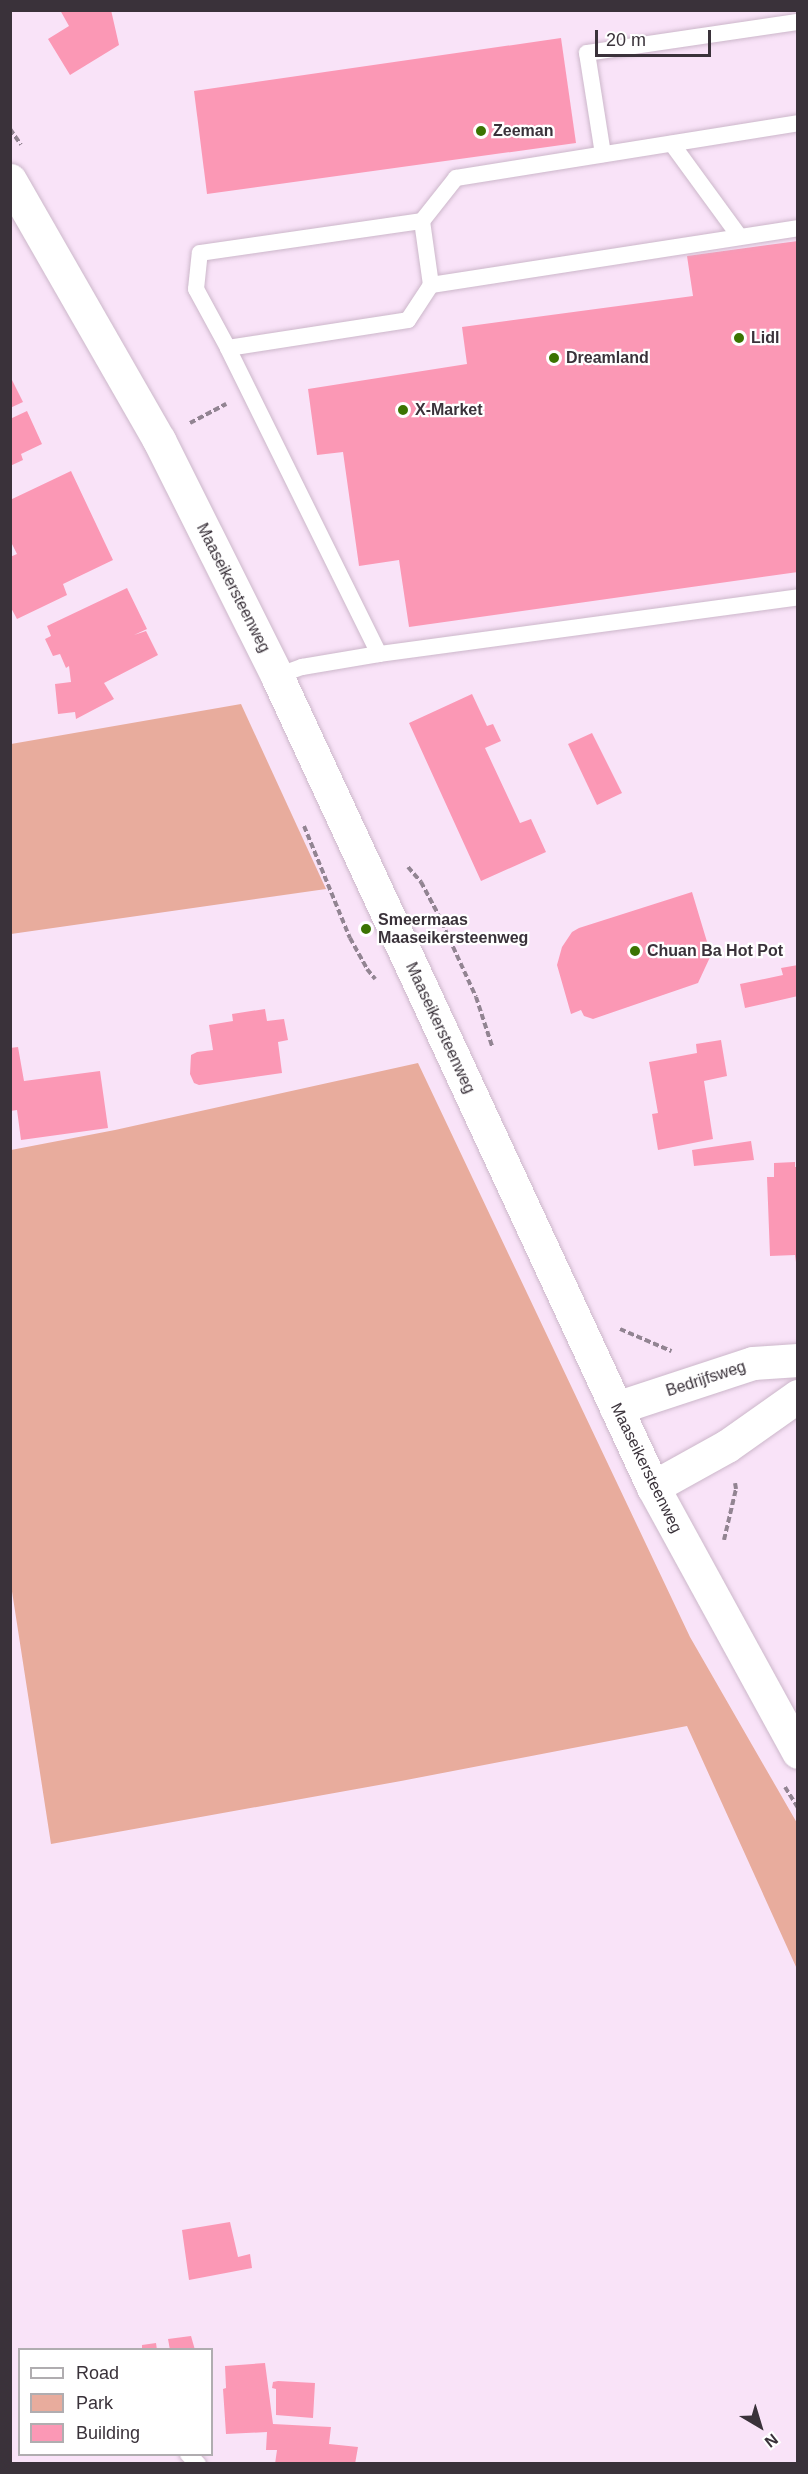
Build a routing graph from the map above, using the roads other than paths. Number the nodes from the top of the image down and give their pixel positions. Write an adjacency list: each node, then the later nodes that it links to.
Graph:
1 (798, 22): 4 (lane)
2 (798, 123): 3 (lane)
3 (672, 144): 4 (lane); 8 (lane)
4 (603, 154): 6 (lane)
5 (10, 180): 13 (main road, Maaseikersteenweg)
6 (422, 221): 9 (lane); 10 (lane)
7 (798, 228): 8 (lane)
8 (739, 236): 9 (lane)
9 (431, 285): 10 (lane)
10 (228, 348): 12 (lane)
11 (798, 597): 12 (lane)
12 (380, 654): 13 (lane)
13 (277, 676): 16 (main road, Maaseikersteenweg)
14 (798, 1360): 16 (main road, Bedrijfsweg)
15 (798, 1396): 17 (main road)
16 (616, 1408): 17 (main road, Maaseikersteenweg)
17 (653, 1487): 18 (main road, Maaseikersteenweg)
18 (798, 1752)

